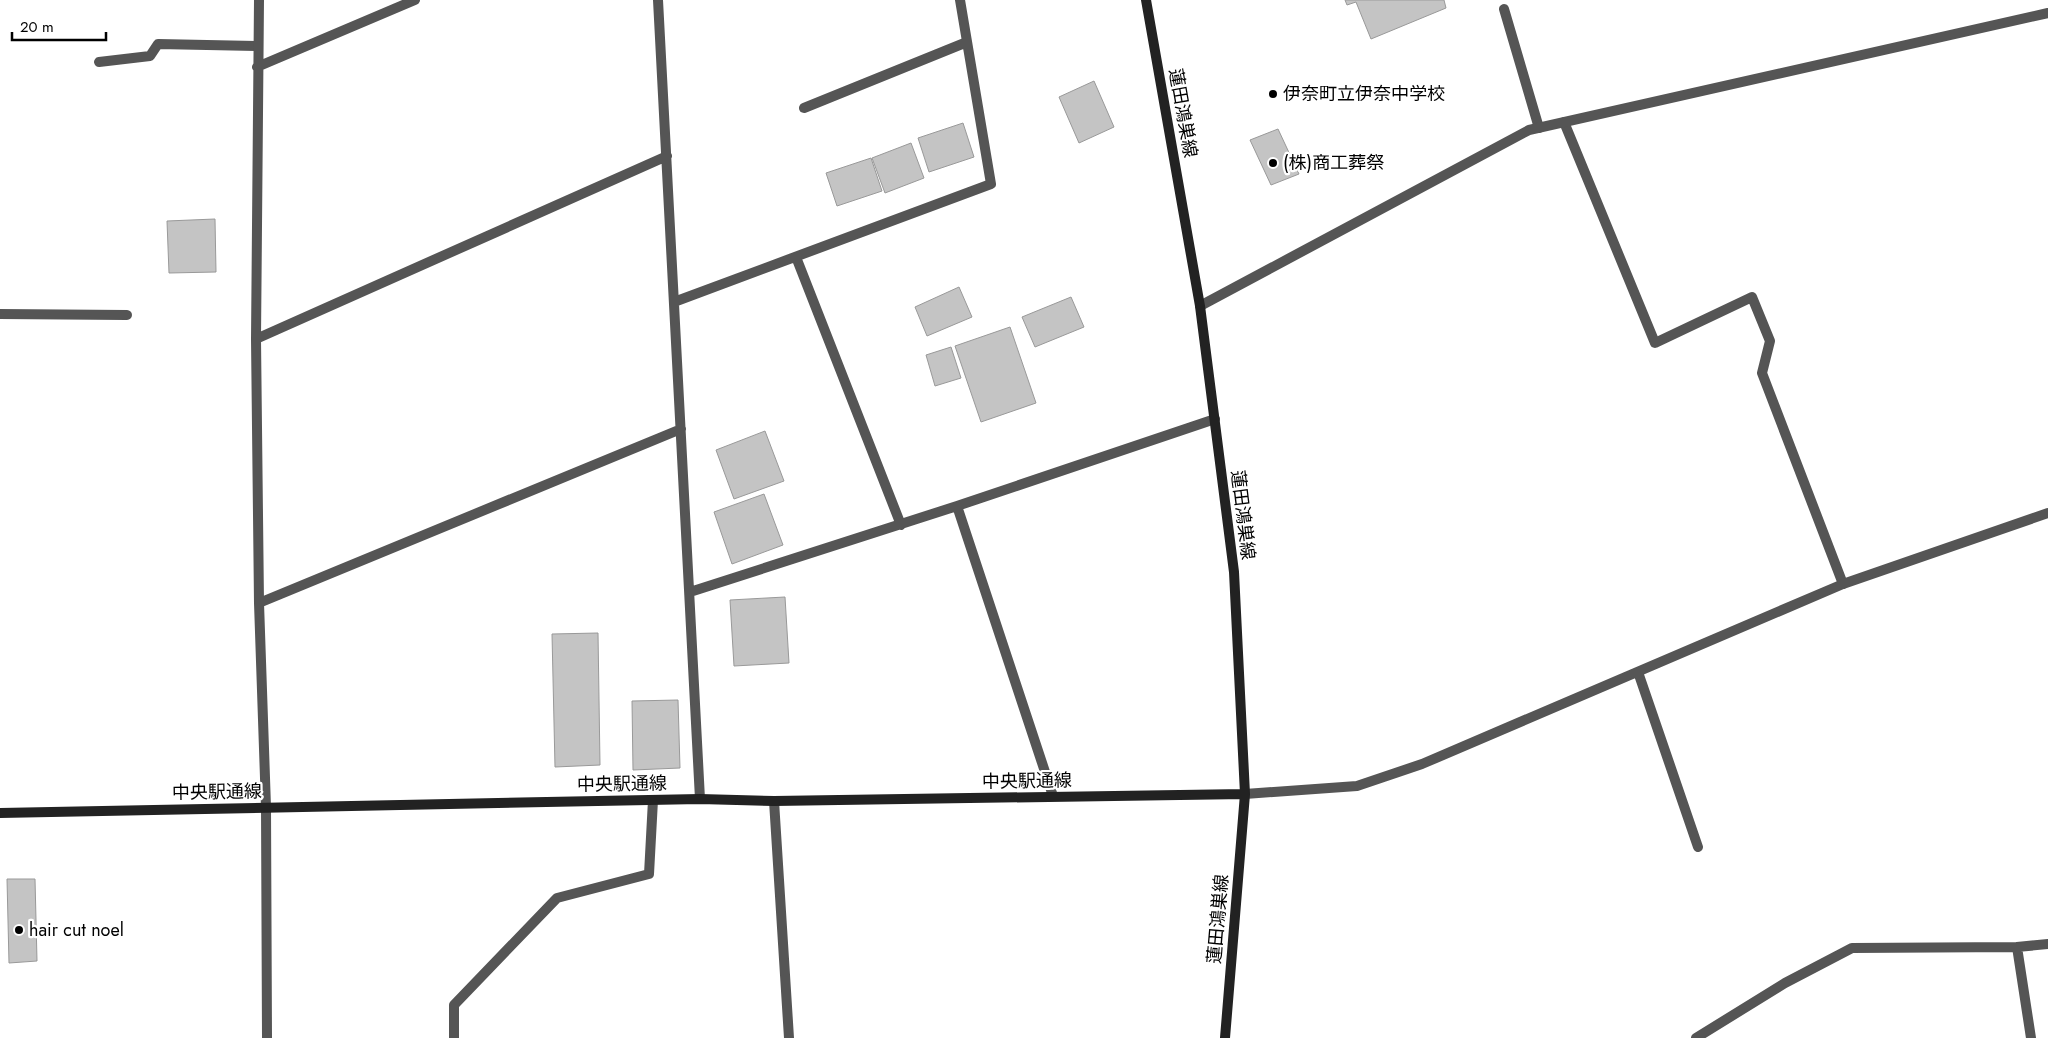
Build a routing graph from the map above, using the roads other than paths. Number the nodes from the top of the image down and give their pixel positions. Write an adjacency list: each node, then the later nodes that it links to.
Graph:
1 (259, 0): 9 (street)
2 (415, 0): 11 (street)
3 (658, 0): 15 (street)
4 (960, 0): 8 (street)
5 (1146, 0): 18 (street, 蓮田鴻巣線)
6 (1504, 9): 14 (street)
7 (2048, 13): 13 (street)
8 (967, 42): 12 (street); 16 (street)
9 (257, 46): 10 (street); 11 (street)
10 (99, 62)
11 (257, 68): 21 (street)
12 (804, 108)
13 (1564, 122): 14 (street); 27 (street)
14 (1539, 128): 18 (street)
15 (667, 156): 17 (street); 21 (street)
16 (796, 257): 17 (street); 26 (street)
17 (674, 302): 23 (street)
18 (1200, 306): 22 (street, 蓮田鴻巣線)
19 (0, 314): 20 (street)
20 (127, 315)
21 (256, 339): 29 (street)
22 (1215, 419): 24 (street); 31 (street, 蓮田鴻巣線)
23 (681, 429): 28 (street); 29 (street)
24 (957, 506): 26 (street); 32 (street)
25 (2048, 513): 27 (street)
26 (901, 524): 28 (street)
27 (1843, 584): 30 (street)
28 (690, 592): 33 (street)
29 (259, 604): 36 (street)
30 (1638, 672): 31 (street); 38 (street)
31 (1245, 794): 32 (street, 中央駅通線); 44 (street, 蓮田鴻巣線)
32 (1053, 796): 35 (street, 中央駅通線)
33 (700, 799): 34 (street, 中央駅通線); 35 (street, 中央駅通線)
34 (652, 800): 36 (street, 中央駅通線); 42 (street)
35 (774, 801): 43 (street)
36 (266, 807): 37 (street, 中央駅通線); 41 (street)
37 (0, 812)
38 (1698, 847)
39 (2048, 944): 40 (street)
40 (2017, 947): 45 (street); 46 (street)
41 (267, 1038)
42 (454, 1038)
43 (789, 1038)
44 (1225, 1038)
45 (1696, 1038)
46 (2031, 1038)

